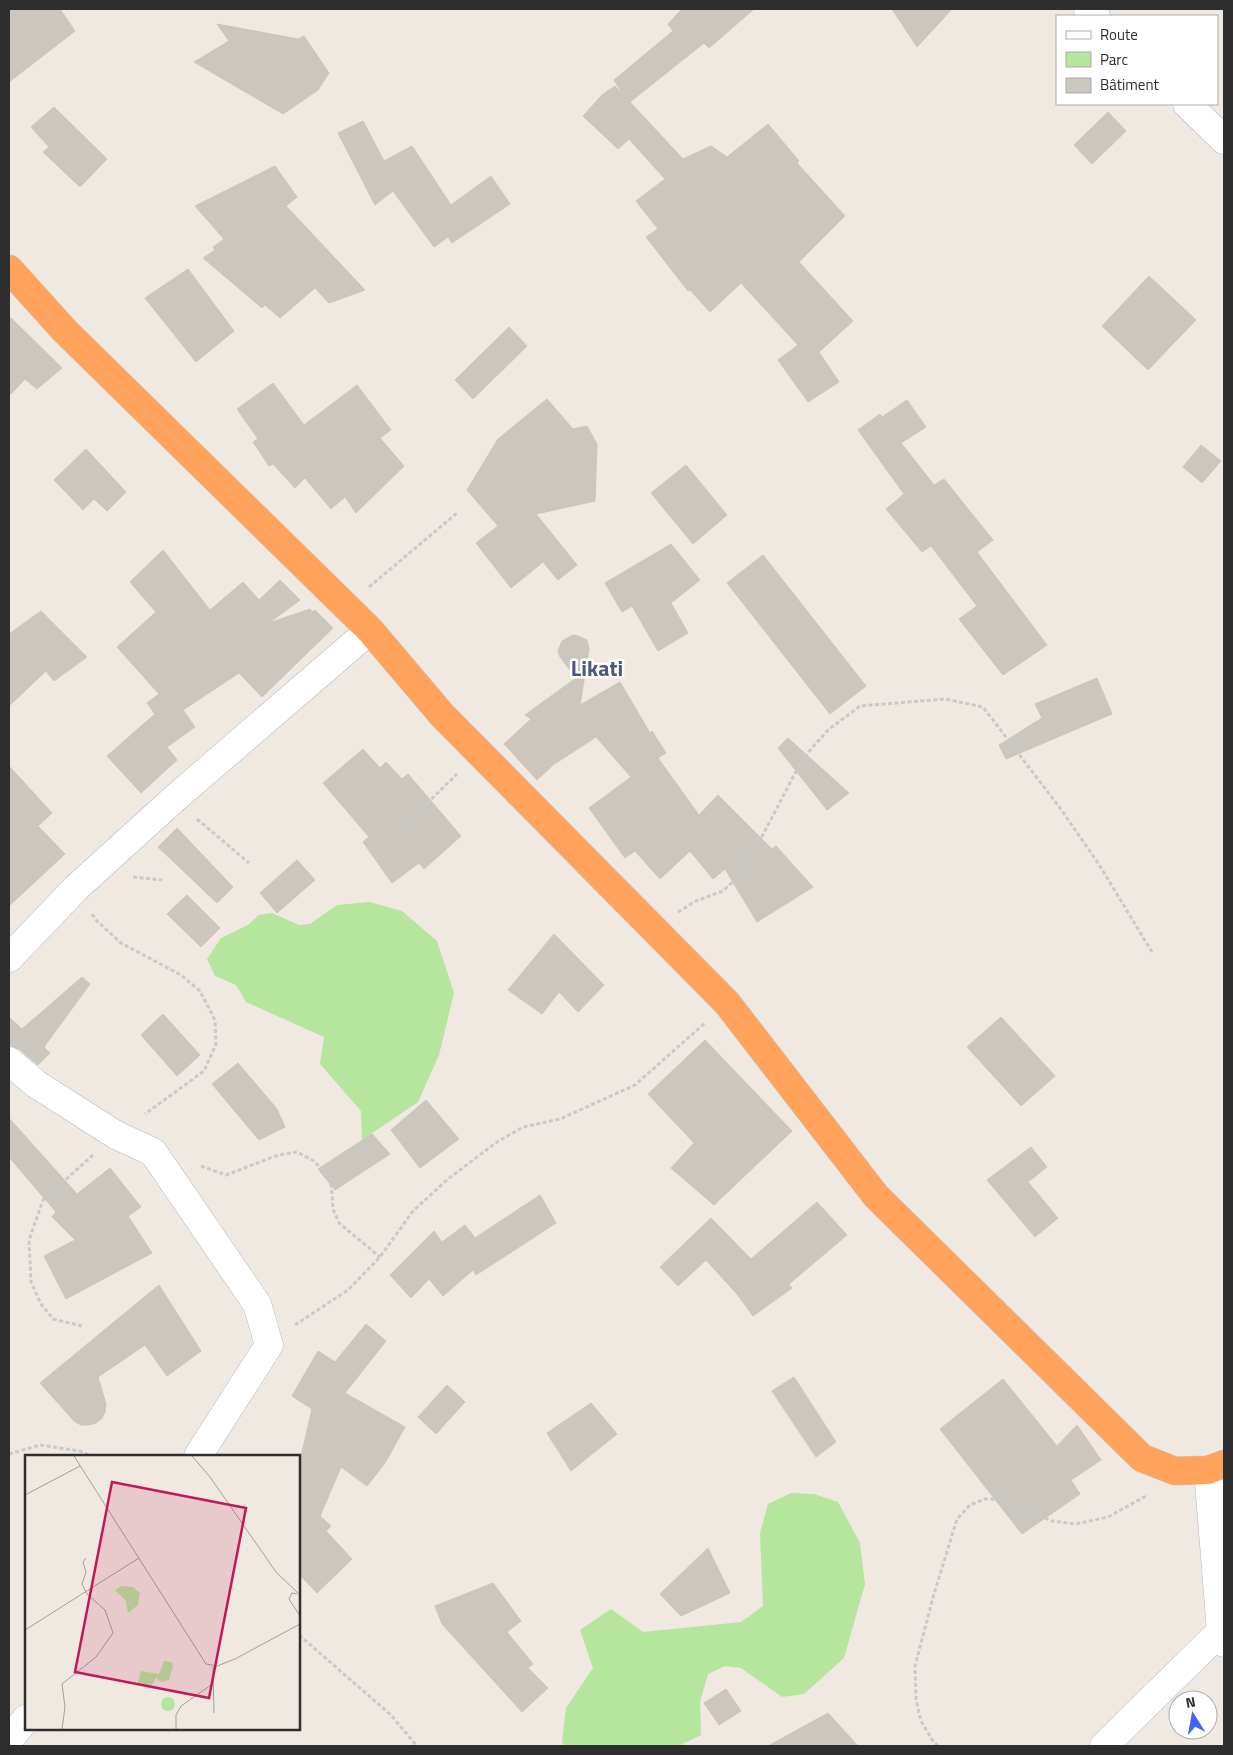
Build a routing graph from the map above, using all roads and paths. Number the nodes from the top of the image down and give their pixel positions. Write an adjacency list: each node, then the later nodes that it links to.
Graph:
1 (1187, 105): 2 (street)
2 (1224, 140)
3 (9, 269): 5 (highway)
4 (457, 513): 5 (path)
5 (347, 607): 6 (highway)
6 (370, 630): 7 (highway); 8 (street)
7 (480, 753): 9 (path); 14 (highway)
8 (174, 799): 10 (path); 13 (street)
9 (398, 831)
10 (249, 863)
11 (129, 877): 12 (path)
12 (162, 880)
13 (76, 888): 16 (street); 19 (path)
14 (652, 928): 15 (path); 17 (highway)
15 (1152, 952)
16 (9, 958)
17 (727, 1003): 21 (path); 28 (highway)
18 (9, 1060): 19 (street)
19 (116, 1135): 20 (street); 22 (path)
20 (153, 1152): 21 (path); 23 (street)
21 (380, 1257): 23 (path)
22 (82, 1326)
23 (269, 1345): 26 (street)
24 (9, 1454): 25 (path)
25 (88, 1455)
26 (199, 1455)
27 (1216, 1467): 28 (highway); 30 (street)
28 (1175, 1471): 34 (path)
29 (300, 1636): 33 (path)
30 (1223, 1637): 35 (street)
31 (25, 1720): 32 (street)
32 (9, 1740)
33 (417, 1746)
34 (938, 1746)
35 (1104, 1746)

